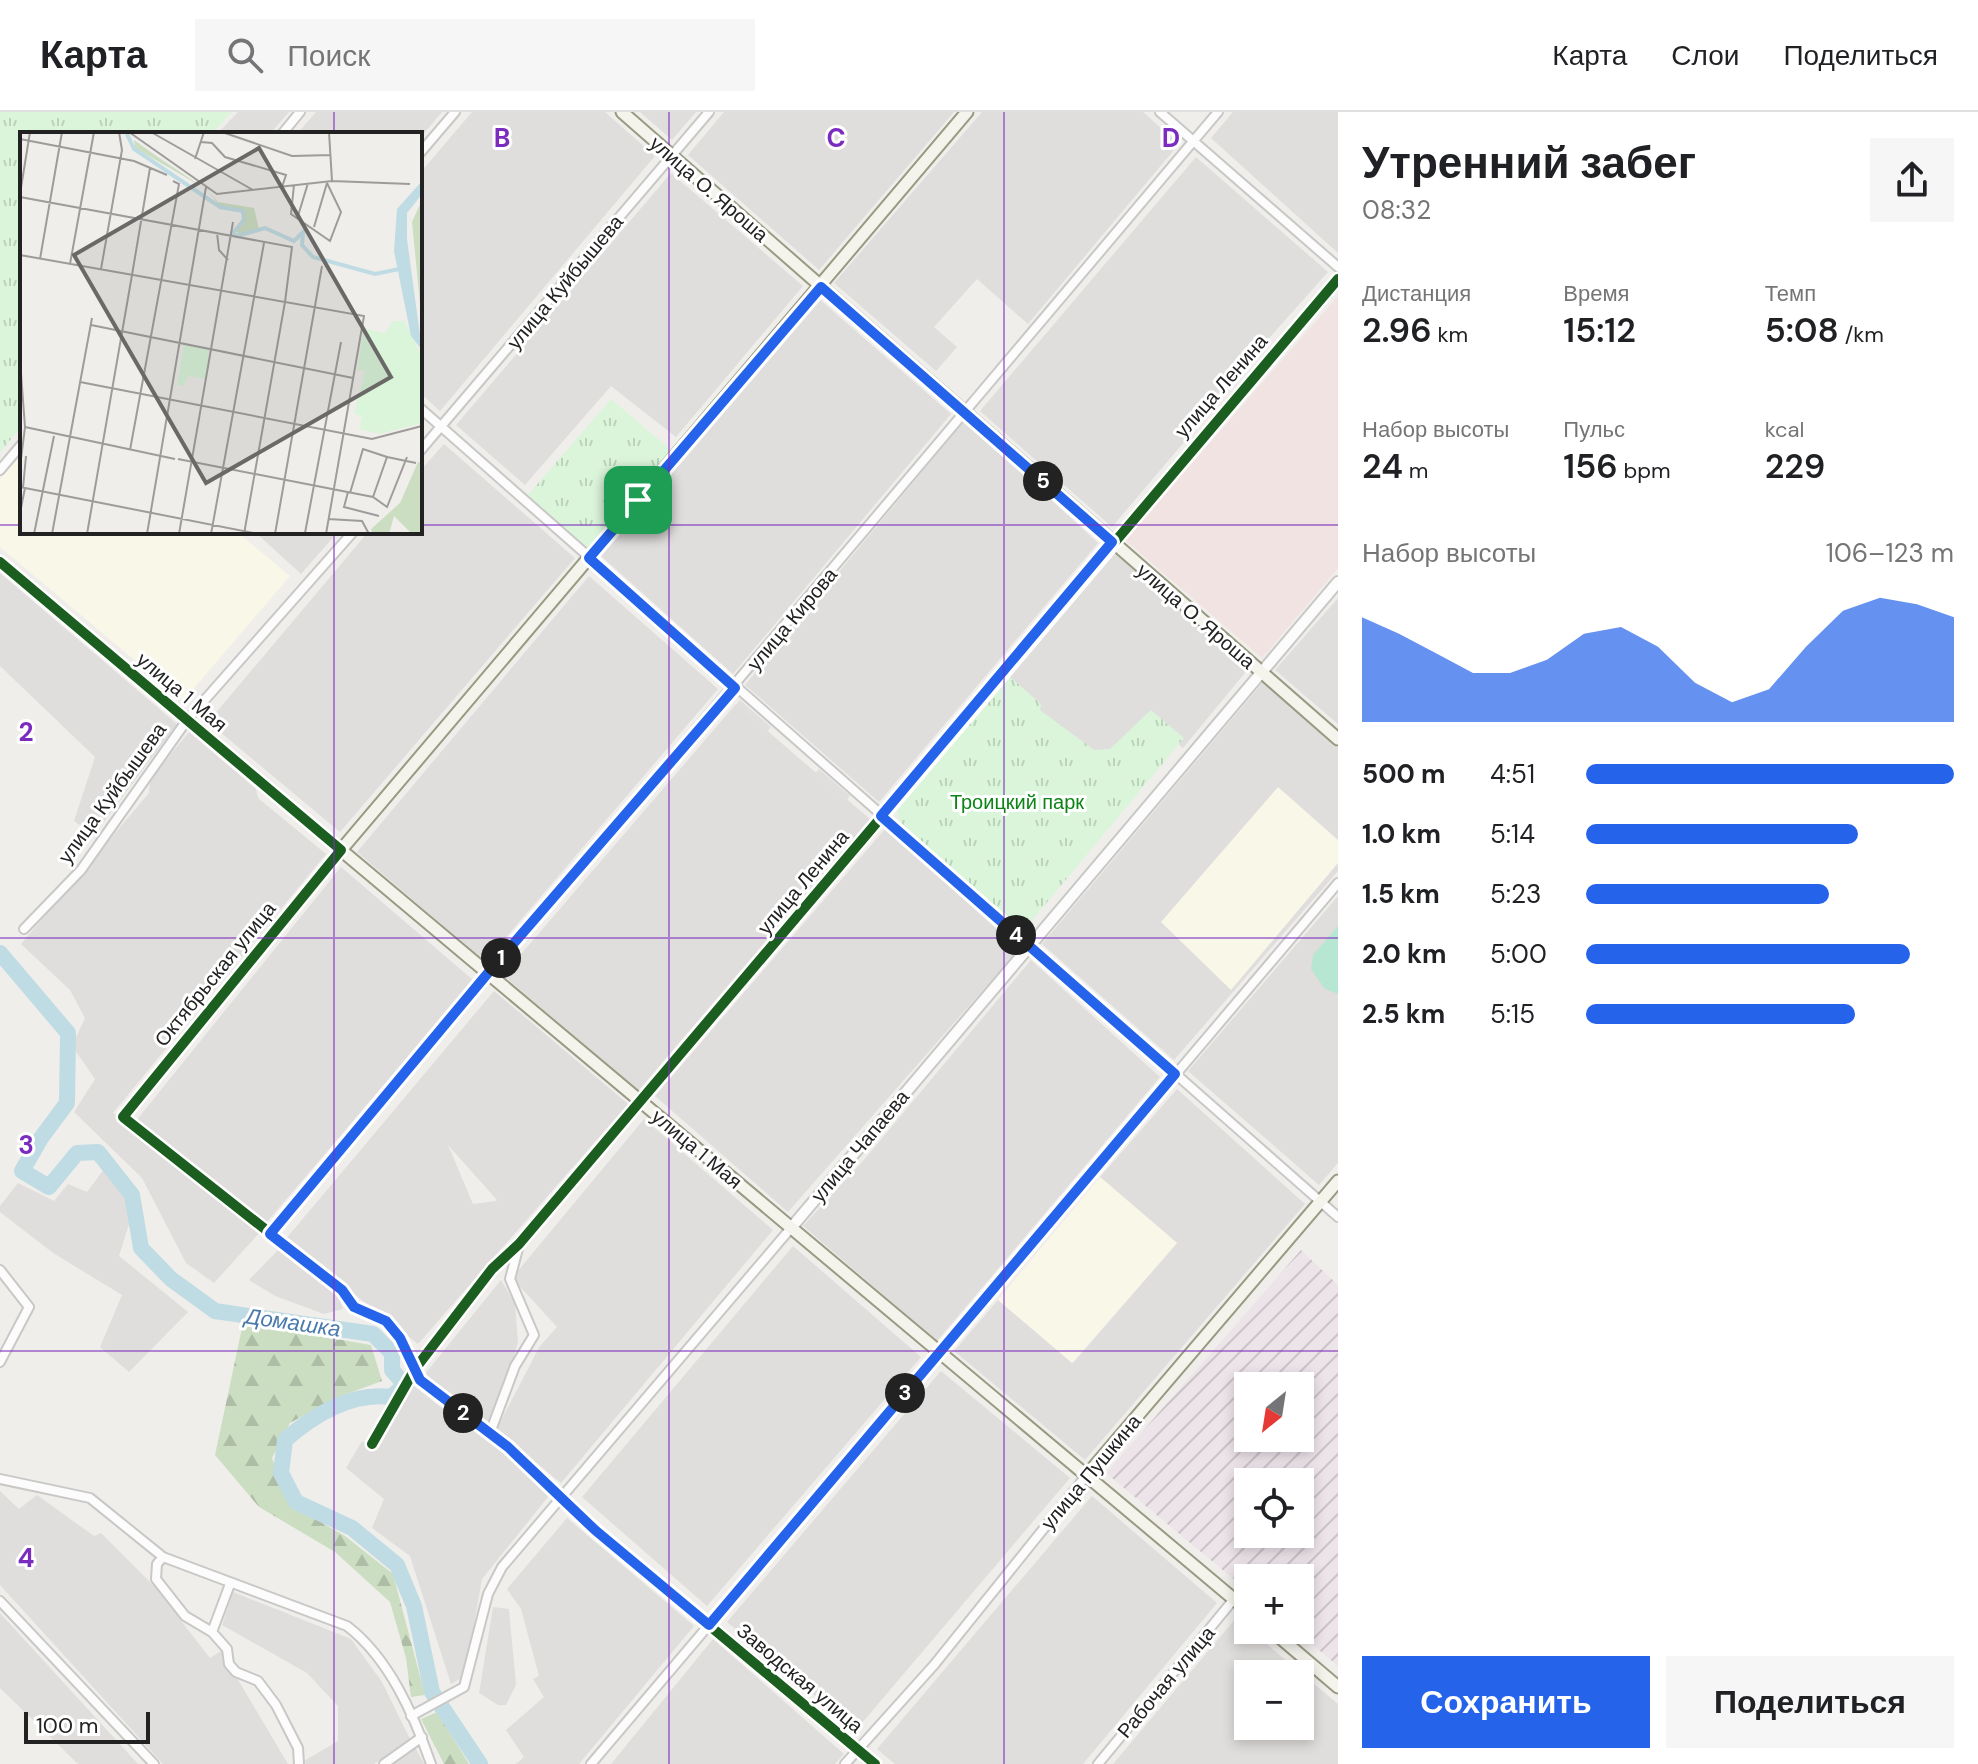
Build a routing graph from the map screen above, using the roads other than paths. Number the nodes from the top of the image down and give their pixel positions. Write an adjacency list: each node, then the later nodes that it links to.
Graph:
1 (300, 112): 8 (street)
2 (455, 112): 10 (street)
3 (622, 112): 11 (main road, улица О. Яроша)
4 (709, 112): 11 (street, улица Куйбышева)
5 (967, 112): 14 (main road, Октябрьская улица)
6 (1160, 112): 9 (street)
7 (1218, 112): 9 (street, улица Кирова)
8 (284, 132)
9 (1193, 141): 12 (street); 16 (street, улица Кирова)
10 (422, 151)
11 (672, 156): 14 (main road, улица О. Яроша); 17 (street, улица Куйбышева)
12 (1338, 267)
13 (1338, 279): 22 (street, улица Ленина)
14 (821, 287): 16 (main road, улица О. Яроша); 23 (main road, Октябрьская улица)
15 (422, 410): 17 (street)
16 (965, 412): 22 (main road, улица О. Яроша); 27 (street, улица Кирова)
17 (441, 426): 19 (street, улица Куйбышева); 23 (street)
18 (20, 446): 20 (street)
19 (422, 449)
20 (0, 470)
21 (351, 534): 28 (street, улица Куйбышева)
22 (1112, 542): 26 (main road, улица О. Яроша); 30 (street, улица Ленина)
23 (589, 558): 27 (street); 31 (main road, Октябрьская улица)
24 (0, 562): 28 (street, улица 1 Мая)
25 (1338, 582): 26 (street, улица Чапаева)
26 (1261, 672): 29 (main road, улица О. Яроша); 34 (street, улица Чапаева)
27 (735, 688): 30 (street); 35 (street, улица Кирова)
28 (187, 720): 31 (street, улица 1 Мая); 33 (street, улица Куйбышева)
29 (1338, 739)
30 (881, 816): 34 (street); 37 (street, улица Ленина)
31 (341, 850): 35 (main road, улица 1 Мая); 38 (street, Октябрьская улица)
32 (1338, 883): 36 (street)
33 (24, 929)
34 (1029, 947): 36 (street); 42 (street, улица Чапаева)
35 (488, 973): 37 (main road, улица 1 Мая); 43 (street, улица Кирова)
36 (1175, 1074): 40 (street); 46 (street)
37 (641, 1102): 42 (main road, улица 1 Мая); 44 (street, улица Ленина)
38 (127, 1122): 43 (street, Заводская улица)
39 (1338, 1181): 40 (main road, улица Пушкина)
40 (1320, 1201): 41 (street); 51 (main road, улица Пушкина)
41 (1338, 1217)
42 (791, 1228): 46 (main road, улица 1 Мая); 53 (street, улица Чапаева)
43 (270, 1234): 48 (street, Заводская улица)
44 (519, 1244): 48 (street, улица Ленина); 49 (street)
45 (0, 1271): 47 (street)
46 (940, 1355): 51 (main road, улица 1 Мая); 58 (street)
47 (0, 1362)
48 (415, 1369): 49 (street, Заводская улица); 50 (street, улица Ленина)
49 (490, 1433): 53 (street, Заводская улица)
50 (372, 1444)
51 (1086, 1476): 56 (main road, улица 1 Мая); 64 (street, улица Пушкина)
52 (1, 1481): 54 (street)
53 (564, 1497): 58 (street, Заводская улица); 62 (street, улица Чапаева)
54 (163, 1557): 55 (street); 59 (street)
55 (230, 1584): 59 (street); 62 (street)
56 (1234, 1599): 72 (street, Рабочая улица)
57 (0, 1601): 65 (street)
58 (709, 1625): 64 (street, Заводская улица); 69 (street)
59 (212, 1632): 66 (street)
60 (1287, 1644): 61 (main road)
61 (1338, 1687)
62 (411, 1716): 63 (street)
63 (422, 1737): 67 (street); 68 (street)
64 (857, 1749): 70 (street, улица Пушкина); 71 (street, Заводская улица)
65 (154, 1764)
66 (299, 1764)
67 (384, 1764)
68 (431, 1764)
69 (591, 1764)
70 (845, 1764)
71 (875, 1764)
72 (1098, 1764)

